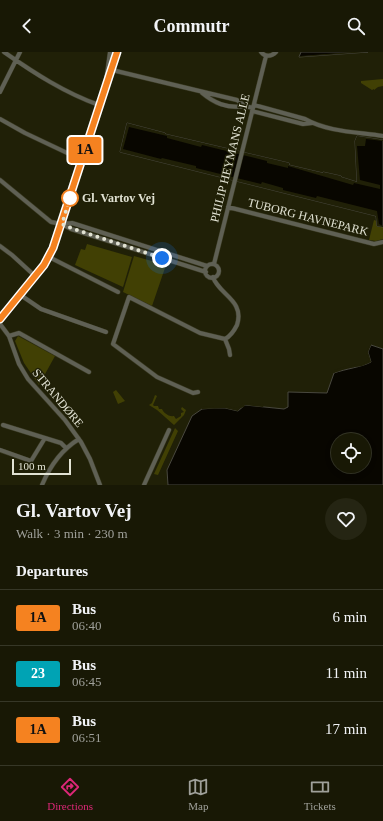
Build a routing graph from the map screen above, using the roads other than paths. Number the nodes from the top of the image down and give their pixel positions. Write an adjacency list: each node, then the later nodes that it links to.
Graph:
1 (4, 52): 9 (street)
2 (20, 52): 9 (street)
3 (110, 52): 11 (street)
4 (114, 52): 10 (street)
5 (117, 52): 10 (street)
6 (261, 52): 8 (street)
7 (276, 52): 8 (street)
8 (266, 56): 16 (street, PHILIP HEYMANS ALLE)
9 (16, 60): 12 (street); 14 (street)
10 (112, 70): 11 (street); 13 (street)
11 (105, 88): 14 (street)
12 (0, 92)
13 (200, 92): 15 (street); 15 (street)
14 (100, 105): 19 (street)
15 (245, 106): 16 (street)
16 (253, 108): 18 (street); 21 (street, PHILIP HEYMANS ALLE)
17 (0, 119): 19 (street)
18 (383, 136)
19 (82, 160): 22 (street)
20 (0, 180): 22 (street)
21 (228, 208): 23 (street, TUBORG HAVNEPARK); 26 (street, PHILIP HEYMANS ALLE)
22 (62, 224): 25 (street); 27 (street); 28 (street)
23 (383, 242)
24 (0, 246): 29 (street)
25 (49, 257): 29 (street); 31 (street)
26 (214, 264): 27 (street); 30 (street)
27 (207, 266): 28 (street)
28 (206, 272): 30 (street)
29 (35, 276): 32 (street)
30 (213, 278): 37 (street)
31 (118, 292)
32 (20, 294): 33 (street); 35 (street)
33 (0, 319)
34 (0, 324): 36 (street, STRANDØRE)
35 (106, 332)
36 (9, 336): 39 (street); 44 (street, STRANDØRE)
37 (225, 339): 38 (street); 40 (street)
38 (230, 354)
39 (89, 372)
40 (198, 392)
41 (3, 424): 43 (street)
42 (169, 430): 49 (street)
43 (45, 438): 45 (street); 46 (street)
44 (79, 439): 45 (street); 48 (street, STRANDØRE)
45 (66, 448): 47 (street)
46 (0, 450)
47 (42, 485)
48 (100, 485)
49 (144, 485)

